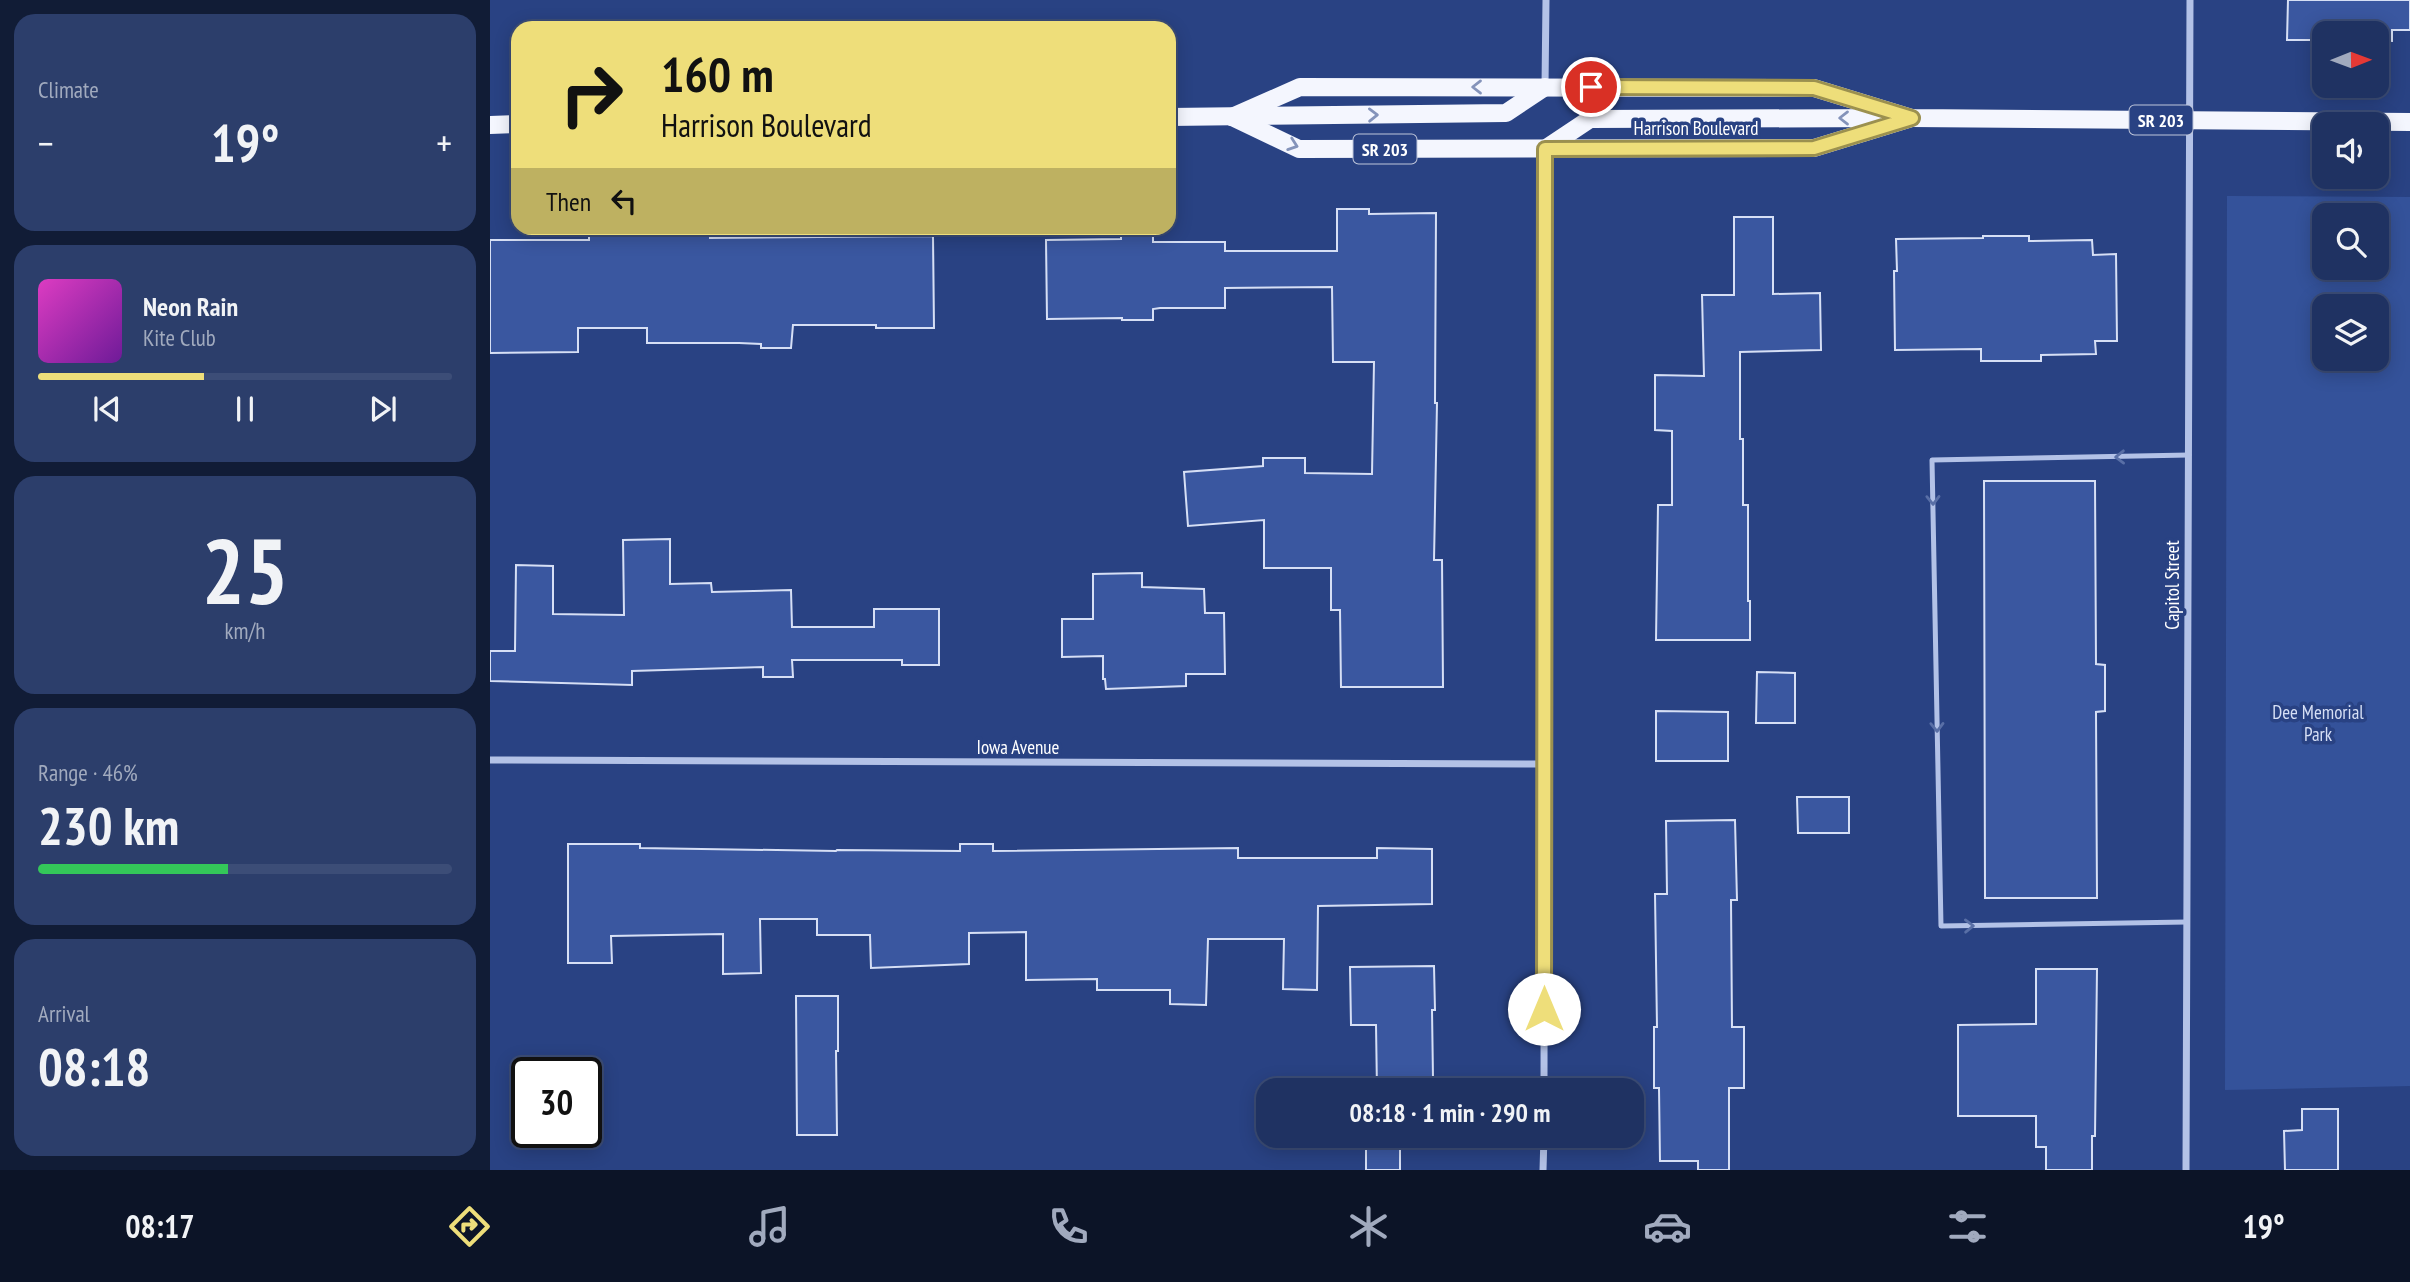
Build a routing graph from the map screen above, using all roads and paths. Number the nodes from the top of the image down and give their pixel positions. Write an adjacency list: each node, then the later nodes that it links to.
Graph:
1 (1546, 0): 3 (street)
2 (2190, 0): 7 (street, Capitol Street)
3 (1545, 87): 5 (main road, Harrison Boulevard / SR 203, one-way to 5); 5 (main road, one-way to 3); 6 (main road, Harrison Boulevard / SR 203)
4 (1176, 117): 5 (main road, Harrison Boulevard / SR 203)
5 (1231, 117): 11 (main road, Harrison Boulevard / SR 203, one-way to 11)
6 (1912, 118): 7 (main road, Harrison Boulevard / SR 203); 11 (main road, Harrison Boulevard / SR 203); 11 (main road, one-way to 11)
7 (2189, 120): 8 (main road, Harrison Boulevard / SR 203); 12 (street, Capitol Street)
8 (2410, 122)
9 (511, 124): 10 (main road)
10 (490, 125)
11 (1545, 149): 14 (street)
12 (2189, 455): 15 (street, Capitol Street); 15 (lane, one-way to 15)
13 (490, 760): 14 (street, Iowa Avenue)
14 (1545, 764): 16 (street)
15 (2187, 922): 19 (street, Capitol Street)
16 (1544, 1078)
17 (1544, 1148): 18 (street)
18 (1543, 1170)
19 (2186, 1170)

